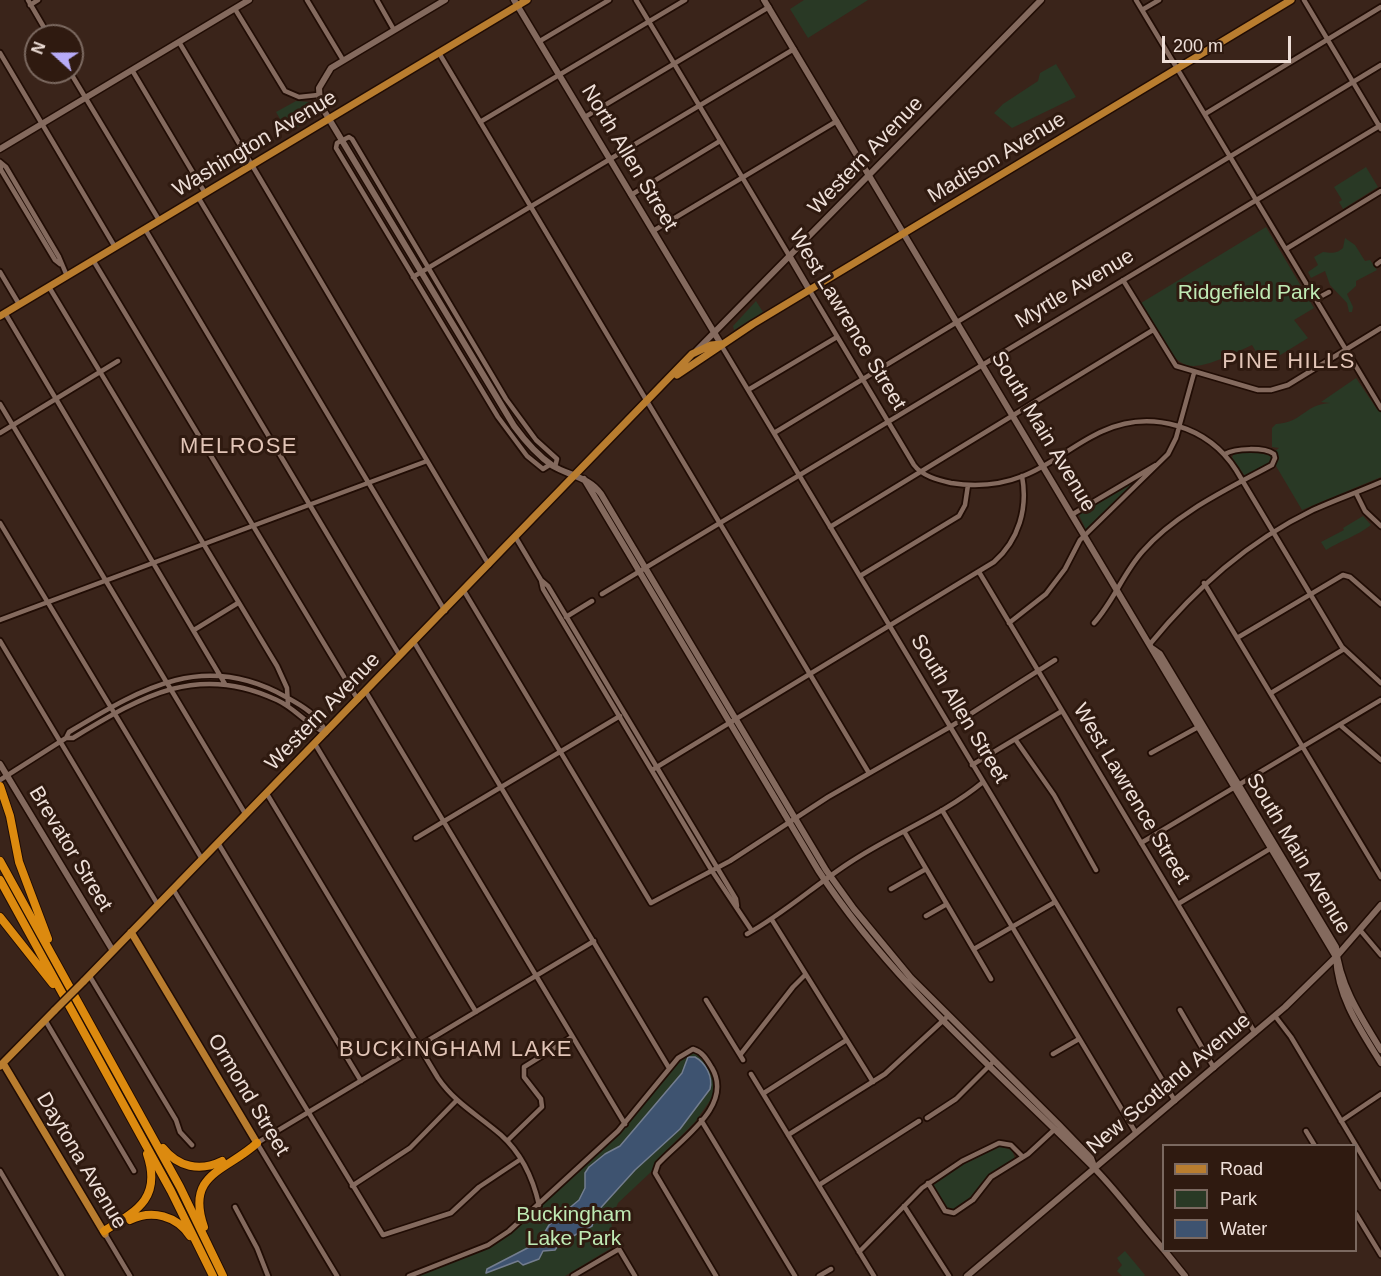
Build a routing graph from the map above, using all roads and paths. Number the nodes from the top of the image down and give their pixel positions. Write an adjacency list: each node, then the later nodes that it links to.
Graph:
1 (38, 0): 16 (street)
2 (249, 0): 20 (street)
3 (307, 0): 31 (street)
4 (376, 0): 24 (street)
5 (445, 0): 24 (street)
6 (527, 0): 17 (main road, Washington Avenue)
7 (609, 0): 26 (street)
8 (636, 0): 22 (street, West Lawrence Street)
9 (685, 0): 22 (street)
10 (765, 0): 18 (street, South Main Avenue)
11 (1041, 0): 56 (street, Western Avenue)
12 (1136, 0): 21 (street)
13 (1159, 0): 21 (street)
14 (1291, 0): 34 (main road, Madison Avenue)
15 (1304, 0): 25 (street)
16 (29, 2): 23 (street)
17 (516, 3): 26 (street, North Allen Street); 30 (main road, Washington Avenue)
18 (769, 7): 28 (street, South Main Avenue); 32 (street)
19 (1381, 7): 25 (street)
20 (235, 9): 27 (street); 39 (street)
21 (1142, 10): 34 (street)
22 (649, 21): 32 (street, West Lawrence Street); 36 (street)
23 (42, 24)
24 (394, 30): 31 (street)
25 (1329, 39): 37 (street); 42 (street)
26 (540, 41): 36 (street, North Allen Street)
27 (179, 42): 35 (street); 55 (street)
28 (794, 49): 41 (street); 45 (street, South Main Avenue)
29 (0, 53): 47 (street)
30 (439, 53): 44 (main road, Washington Avenue); 46 (street)
31 (344, 60): 39 (street)
32 (674, 64): 41 (street, West Lawrence Street); 43 (street)
33 (1381, 65): 37 (street)
34 (1177, 69): 42 (street); 70 (main road, Madison Avenue)
35 (132, 70): 40 (street); 59 (street)
36 (560, 75): 43 (street, North Allen Street); 46 (street)
37 (1354, 81): 48 (street); 52 (street)
38 (77, 84): 40 (street)
39 (318, 95): 44 (street)
40 (86, 98): 47 (street); 67 (street)
41 (699, 105): 50 (street, West Lawrence Street); 53 (street)
42 (1205, 114): 52 (street)
43 (585, 117): 53 (street, North Allen Street)
44 (328, 119): 49 (street); 55 (main road, Washington Avenue)
45 (837, 121): 56 (street, South Main Avenue); 57 (street)
46 (480, 122): 64 (street)
47 (42, 124): 51 (street); 71 (street)
48 (1380, 126): 62 (street, Myrtle Avenue)
49 (341, 140): 63 (street); 65 (street); 66 (street)
50 (720, 141): 57 (street, West Lawrence Street); 60 (street)
51 (0, 149)
52 (1230, 157): 62 (street); 87 (street)
53 (610, 159): 60 (street, North Allen Street); 64 (street)
54 (0, 163): 78 (street)
55 (251, 166): 59 (main road, Washington Avenue); 121 (street)
56 (869, 176): 70 (street, South Main Avenue); 73 (street, Western Avenue)
57 (742, 177): 69 (street); 73 (street, West Lawrence Street)
58 (1381, 192): 72 (street)
59 (205, 193): 61 (main road, Washington Avenue)
60 (631, 195): 69 (street, North Allen Street)
61 (198, 197): 67 (main road, Washington Avenue); 131 (street)
62 (1256, 199): 72 (street); 80 (street, Myrtle Avenue)
63 (390, 203): 65 (street); 75 (street)
64 (531, 206): 75 (street); 109 (street)
65 (382, 208): 66 (street); 77 (street)
66 (375, 212): 79 (street)
67 (159, 220): 68 (main road, Washington Avenue)
68 (145, 229): 71 (main road, Washington Avenue); 134 (street)
69 (653, 231): 90 (street, North Allen Street)
70 (904, 234): 82 (main road, Madison Avenue); 87 (street, South Main Avenue)
71 (116, 247): 74 (main road, Washington Avenue)
72 (1286, 249): 84 (street)
73 (790, 257): 82 (street, West Lawrence Street); 90 (street, Western Avenue)
74 (93, 260): 78 (main road, Washington Avenue); 138 (street)
75 (428, 268): 77 (street); 92 (street)
76 (0, 272): 85 (street)
77 (421, 272): 79 (street); 93 (street)
78 (67, 276): 81 (main road, Washington Avenue)
79 (414, 277): 96 (street)
80 (1123, 280): 89 (street); 100 (street, Myrtle Avenue)
81 (49, 287): 85 (main road, Washington Avenue); 102 (street)
82 (810, 291): 91 (street, West Lawrence Street); 94 (main road, Madison Avenue)
83 (1329, 292): 84 (street)
84 (1316, 299): 97 (street)
85 (19, 304): 86 (main road, Washington Avenue)
86 (2, 315): 107 (street)
87 (958, 322): 100 (street, South Main Avenue); 104 (street)
88 (1381, 328): 97 (street)
89 (1153, 330): 103 (street); 114 (street)
90 (714, 334): 94 (street, South Allen Street); 95 (street, Western Avenue); 98 (street, Western Avenue)
91 (837, 337): 104 (street, West Lawrence Street); 106 (street)
92 (471, 340): 93 (street); 108 (street)
93 (464, 344): 96 (street); 110 (street)
94 (721, 344): 95 (main road, Madison Avenue); 101 (main road, Madison Avenue); 106 (street, South Allen Street)
95 (708, 346): 98 (main road, Madison Avenue); 101 (street, Western Avenue)
96 (457, 349): 113 (street)
97 (1346, 349): 103 (street); 112 (street)
98 (692, 354): 105 (main road, Western Avenue)
99 (118, 361): 102 (street)
100 (983, 364): 114 (street, South Main Avenue); 115 (street, Myrtle Avenue)
101 (691, 365): 105 (main road, Western Avenue)
102 (100, 372): 107 (street); 144 (street)
103 (1194, 373): 117 (street)
104 (862, 379): 115 (street, West Lawrence Street); 119 (street)
105 (670, 380): 109 (main road, Western Avenue)
106 (748, 390): 119 (street, South Allen Street)
107 (56, 398): 116 (street); 145 (street)
108 (506, 399): 110 (street); 123 (street)
109 (649, 402): 128 (main road, Western Avenue); 137 (street)
110 (499, 403): 113 (street); 123 (street)
111 (0, 404): 116 (street)
112 (1380, 404)
113 (492, 408): 123 (street)
114 (1013, 415): 124 (street, South Main Avenue); 125 (street)
115 (889, 422): 125 (street, West Lawrence Street); 126 (street, Myrtle Avenue)
116 (13, 425): 118 (street); 150 (street)
117 (1179, 426): 120 (street); 122 (street); 124 (street)
118 (0, 433)
119 (774, 433): 126 (street, South Allen Street)
120 (1225, 454): 129 (street); 129 (street)
121 (427, 461): 131 (street); 146 (street)
122 (1161, 462): 135 (street); 142 (street)
123 (553, 465): 128 (street)
124 (1044, 466): 127 (street); 135 (street, South Main Avenue)
125 (919, 471): 132 (street); 140 (street)
126 (800, 476): 137 (street, Myrtle Avenue); 140 (street, South Allen Street)
127 (1022, 476): 132 (street); 148 (street)
128 (580, 477): 143 (main road, Western Avenue); 147 (street)
129 (1242, 482): 141 (street); 152 (street)
130 (1381, 482): 133 (street)
131 (368, 483): 134 (street); 160 (street)
132 (968, 485): 149 (street)
133 (1356, 493): 139 (street); 141 (street)
134 (310, 504): 138 (street); 172 (street)
135 (1072, 514): 142 (street, South Main Avenue)
136 (0, 523): 157 (street)
137 (720, 523): 147 (street, Myrtle Avenue); 175 (street)
138 (252, 526): 144 (street); 184 (street)
139 (1381, 526)
140 (830, 527): 149 (street, South Allen Street)
141 (1273, 532): 151 (street); 155 (street)
142 (1085, 536): 152 (street, South Main Avenue); 163 (street)
143 (516, 538): 146 (main road, Western Avenue); 161 (street)
144 (203, 544): 145 (street); 158 (street)
145 (155, 562): 150 (street); 166 (street)
146 (489, 565): 153 (main road, Western Avenue)
147 (642, 570): 154 (street, Myrtle Avenue); 191 (street)
148 (979, 572): 163 (street, West Lawrence Street); 165 (street)
149 (860, 576): 165 (street, South Allen Street)
150 (106, 580): 157 (street); 177 (street)
151 (1204, 583): 167 (street); 170 (street)
152 (1117, 588): 164 (street); 170 (street, South Main Avenue)
153 (464, 591): 160 (main road, Western Avenue); 200 (street)
154 (602, 594)
155 (1311, 594): 159 (street); 167 (street); 171 (street)
156 (592, 601): 161 (street)
157 (48, 603): 162 (street); 187 (street)
158 (238, 603): 166 (street); 183 (street)
159 (1381, 604)
160 (445, 611): 169 (main road, Western Avenue)
161 (564, 618): 190 (street)
162 (0, 620)
163 (1009, 623): 174 (street, West Lawrence Street)
164 (1094, 623)
165 (890, 626): 175 (street); 194 (street, South Allen Street)
166 (194, 630): 176 (street)
167 (1237, 638): 182 (street)
168 (0, 641): 197 (street)
169 (414, 642): 172 (main road, Western Avenue); 210 (street)
170 (1151, 646): 193 (street, South Main Avenue)
171 (1344, 650): 178 (street); 182 (street)
172 (400, 656): 181 (main road, Western Avenue)
173 (1055, 660): 174 (street)
174 (1038, 671): 188 (street, West Lawrence Street); 194 (street)
175 (812, 674): 191 (street); 206 (street)
176 (223, 677): 177 (street); 179 (street); 183 (street)
177 (166, 681): 180 (street); 187 (street)
178 (1381, 683)
179 (225, 684): 180 (street); 186 (street)
180 (170, 688): 189 (street); 214 (street)
181 (366, 692): 184 (main road, Western Avenue); 215 (street)
182 (1270, 693): 199 (street)
183 (289, 698): 186 (street); 195 (street)
184 (358, 700): 195 (main road, Western Avenue)
185 (1381, 700): 192 (street)
186 (288, 705): 195 (street)
187 (110, 707): 189 (street); 197 (street)
188 (1062, 711): 196 (street); 220 (street, West Lawrence Street)
189 (114, 713): 197 (street); 222 (street)
190 (621, 715): 200 (street); 205 (street)
191 (733, 721): 205 (street); 216 (street)
192 (1340, 724): 199 (street); 202 (street)
193 (1200, 726): 201 (street); 211 (street, South Main Avenue)
194 (950, 727): 204 (street, South Allen Street); 206 (street)
195 (326, 733): 198 (main road, Western Avenue)
196 (1015, 739): 204 (street); 226 (street)
197 (64, 740): 207 (street); 235 (street)
198 (315, 744): 212 (main road, Western Avenue); 255 (street)
199 (1302, 747): 211 (street); 228 (street)
200 (561, 752): 210 (street); 225 (street)
201 (1151, 753)
202 (1381, 760)
203 (0, 764): 207 (street, Brevator Street)
204 (972, 765): 208 (street, South Allen Street)
205 (654, 769): 225 (street)
206 (869, 773): 216 (street)
207 (2, 777): 245 (street, Brevator Street)
208 (982, 782): 213 (street); 232 (street, South Allen Street)
209 (0, 786): 252 (highway)
210 (502, 786): 215 (street); 243 (street)
211 (1236, 786): 220 (street); 221 (street, South Main Avenue)
212 (267, 794): 214 (main road, Western Avenue); 265 (street)
213 (942, 810): 217 (street); 240 (street)
214 (246, 815): 219 (main road, Western Avenue)
215 (444, 822): 218 (street); 250 (street)
216 (793, 822): 225 (street); 227 (street)
217 (905, 833): 224 (street); 227 (street)
218 (416, 838)
219 (218, 843): 222 (main road, Western Avenue); 274 (street)
220 (1141, 843): 234 (street, West Lawrence Street)
221 (1272, 848): 234 (street); 247 (street, South Main Avenue)
222 (202, 859): 230 (main road, Western Avenue)
223 (0, 861): 252 (highway)
224 (926, 868): 231 (street); 233 (street)
225 (714, 870): 239 (street)
226 (1096, 870)
227 (828, 878): 239 (street); 257 (street)
228 (1381, 878)
229 (0, 881): 259 (highway)
230 (173, 889): 235 (main road, Western Avenue); 281 (street)
231 (891, 889)
232 (1055, 902): 240 (street); 279 (street, South Allen Street)
233 (947, 904): 237 (street); 244 (street)
234 (1178, 904): 261 (street, West Lawrence Street)
235 (158, 905): 242 (main road, Western Avenue)
236 (1381, 905): 241 (street, New Scotland Avenue)
237 (926, 916)
238 (0, 917): 259 (highway)
239 (772, 920): 249 (street)
240 (1012, 927): 244 (street); 263 (street)
241 (1360, 930): 246 (street); 247 (street, New Scotland Avenue)
242 (131, 932): 245 (main road, Western Avenue); 293 (main road, Ormond Street)
243 (594, 941): 250 (street); 271 (street)
244 (974, 949): 251 (street)
245 (113, 951): 248 (main road, Western Avenue)
246 (1381, 955)
247 (1336, 957): 256 (street, New Scotland Avenue); 260 (street, South Main Avenue)
248 (89, 975): 258 (main road, Western Avenue, bridge); 296 (street)
249 (805, 975): 253 (street); 264 (street)
250 (536, 976): 255 (street); 262 (street)
251 (992, 979)
252 (68, 984): 280 (highway)
253 (706, 1000)
254 (1180, 1010): 272 (street)
255 (476, 1012): 265 (street)
256 (1275, 1016): 261 (street, New Scotland Avenue); 285 (street)
257 (945, 1019): 268 (street); 275 (street)
258 (45, 1020): 270 (main road, Western Avenue); 302 (street)
259 (78, 1022): 282 (highway)
260 (1363, 1027): 266 (street, South Main Avenue); 269 (street, South Main Avenue)
261 (1255, 1033): 272 (street, New Scotland Avenue)
262 (572, 1037): 287 (street); 292 (street)
263 (1079, 1039): 267 (street); 290 (street)
264 (845, 1041): 275 (street); 276 (street)
265 (420, 1047): 274 (street); 278 (street)
266 (1381, 1050)
267 (1053, 1054)
268 (992, 1063): 283 (street); 288 (street)
269 (1381, 1063)
270 (1, 1065): 311 (main road, Daytona Avenue)
271 (669, 1068): 284 (street); 287 (street)
272 (1214, 1068): 279 (street, New Scotland Avenue)
273 (751, 1074): 276 (street)
274 (361, 1081): 281 (street)
275 (873, 1082): 291 (street)
276 (764, 1093): 291 (street)
277 (1381, 1094): 285 (street)
278 (456, 1101): 292 (street); 305 (street)
279 (1175, 1101): 290 (street, New Scotland Avenue)
280 (138, 1110): 293 (highway); 317 (highway)
281 (308, 1113): 293 (street); 305 (street)
282 (129, 1114): 311 (highway); 320 (highway)
283 (927, 1118)
284 (701, 1120): 326 (street); 327 (street)
285 (1341, 1120): 295 (street)
286 (919, 1121): 304 (street)
287 (625, 1124): 307 (street)
288 (1057, 1127): 298 (street); 300 (street)
289 (1306, 1131): 294 (street)
290 (1136, 1133): 300 (street, New Scotland Avenue)
291 (788, 1135): 304 (street)
292 (507, 1141): 299 (street)
293 (257, 1143): 317 (highway); 322 (street, Ormond Street)
294 (1314, 1144)
295 (1355, 1144)
296 (192, 1145)
297 (1357, 1147): 306 (street)
298 (1023, 1157): 303 (street); 303 (street)
299 (521, 1159): 305 (street); 307 (street)
300 (1095, 1169): 312 (street); 331 (street, New Scotland Avenue)
301 (0, 1171): 318 (street)
302 (135, 1171)
303 (928, 1183): 308 (street)
304 (819, 1185): 313 (street)
305 (352, 1186)
306 (1381, 1187)
307 (539, 1204): 323 (street)
308 (904, 1206): 313 (street); 330 (street)
309 (235, 1207): 321 (street)
310 (1357, 1216): 315 (street)
311 (104, 1233): 319 (street, Daytona Avenue); 320 (highway)
312 (1162, 1248)
313 (859, 1252): 329 (street)
314 (1166, 1252): 332 (street)
315 (1381, 1255)
316 (831, 1269): 328 (street)
317 (222, 1274)
318 (62, 1276)
319 (130, 1276)
320 (213, 1276)
321 (268, 1276)
322 (337, 1276)
323 (409, 1276)
324 (573, 1276): 325 (street)
325 (635, 1276)
326 (716, 1276)
327 (795, 1276)
328 (819, 1276)
329 (874, 1276)
330 (949, 1276)
331 (967, 1276)
332 (1185, 1276)

